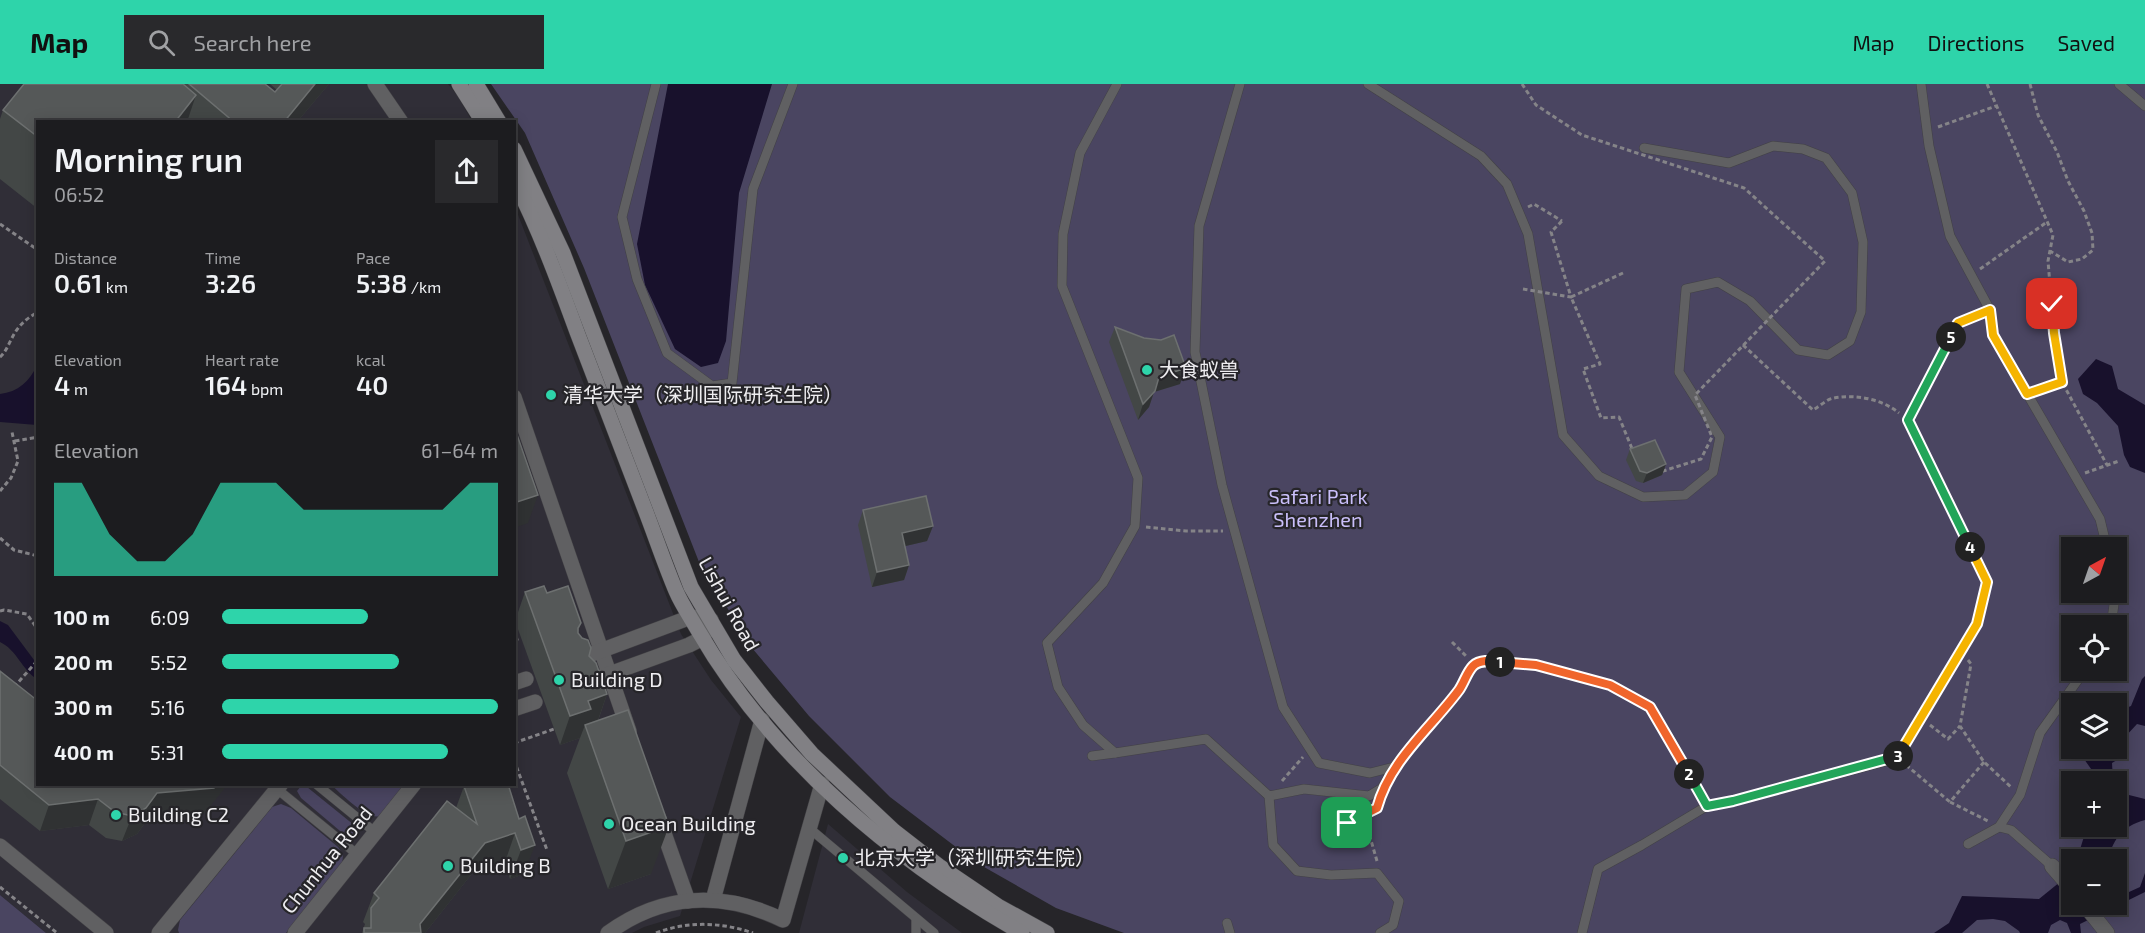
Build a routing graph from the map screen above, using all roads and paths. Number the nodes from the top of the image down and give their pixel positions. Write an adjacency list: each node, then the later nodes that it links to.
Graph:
1 (375, 84): 16 (street)
2 (459, 84): 17 (main road)
3 (476, 84): 18 (main road)
4 (656, 84): 5 (lane)
5 (793, 84)
6 (1117, 84): 49 (lane)
7 (1240, 84): 50 (lane)
8 (1368, 84): 23 (lane)
9 (1522, 84): 34 (path, bridge)
10 (1921, 84): 19 (lane)
11 (1987, 84): 15 (path)
12 (2030, 84): 27 (path)
13 (2119, 84): 14 (lane)
14 (2145, 105)
15 (1997, 106): 19 (path); 24 (path)
16 (400, 120)
17 (482, 120)
18 (498, 120)
19 (1928, 131): 29 (lane)
20 (1644, 148): 23 (lane)
21 (516, 153): 56 (main road, Lishui Road)
22 (516, 184): 55 (main road, Lishui Road)
23 (1518, 212): 31 (path, bridge)
24 (2047, 222): 27 (path); 29 (path)
25 (0, 224): 26 (path)
26 (36, 249)
27 (2049, 252): 36 (path)
28 (1623, 273): 31 (path)
29 (1971, 275): 32 (lane)
30 (1523, 289): 31 (path, bridge)
31 (1571, 297): 43 (path)
32 (1990, 310): 37 (lane); 39 (lane)
33 (36, 313): 35 (path)
34 (1743, 345): 39 (path); 46 (path, bridge)
35 (0, 357)
36 (2062, 382): 37 (path); 45 (path)
37 (2027, 394): 47 (lane)
38 (516, 403): 62 (street)
39 (1908, 420): 63 (lane)
40 (12, 432): 42 (path)
41 (36, 437): 42 (path)
42 (15, 441): 48 (path)
43 (1636, 458)
44 (2119, 461): 45 (path)
45 (2107, 465): 47 (path)
46 (1659, 472)
47 (2075, 476): 51 (lane)
48 (0, 491)
49 (1135, 526): 50 (path); 80 (lane)
50 (1234, 531): 79 (lane)
51 (2104, 537)
52 (0, 538): 53 (path)
53 (36, 556)
54 (0, 611): 57 (path)
55 (691, 617): 56 (street); 59 (main road, Lishui Road); 62 (street)
56 (711, 620): 59 (street); 122 (main road, Lishui Road)
57 (36, 627)
58 (521, 638): 60 (path)
59 (703, 638): 67 (street); 74 (main road, Lishui Road)
60 (516, 639)
61 (1452, 642): 66 (path)
62 (601, 650): 64 (street); 67 (street)
63 (1960, 652): 73 (lane); 75 (path)
64 (578, 659)
65 (36, 662): 70 (path)
66 (1474, 664): 85 (lane); 94 (lane)
67 (610, 674): 69 (street); 77 (street)
68 (2077, 681): 91 (lane)
69 (588, 682)
70 (6, 685)
71 (535, 702): 72 (street)
72 (516, 708)
73 (1921, 718): 75 (path); 82 (lane)
74 (762, 720): 86 (main road, Lishui Road); 107 (street)
75 (1960, 726): 83 (path)
76 (554, 729): 78 (path)
77 (633, 741)
78 (516, 742)
79 (1310, 749): 85 (lane); 92 (path)
80 (1115, 753): 81 (lane); 92 (lane)
81 (1092, 756)
82 (1898, 758): 93 (path); 94 (lane)
83 (1984, 762): 91 (path); 93 (path)
84 (516, 765): 101 (path)
85 (1394, 767): 90 (lane)
86 (822, 784): 97 (street); 121 (main road, Lishui Road)
87 (318, 786): 98 (lane)
88 (412, 786): 98 (street, Chunhua Road)
89 (279, 787): 102 (lane); 114 (street)
90 (1382, 788): 92 (lane); 104 (path)
91 (2020, 795): 96 (lane)
92 (1269, 796): 104 (lane)
93 (1950, 802): 96 (path)
94 (1707, 806): 124 (lane)
95 (655, 808): 108 (street)
96 (1999, 827): 99 (lane); 103 (lane)
97 (809, 828): 107 (street); 110 (lane)
98 (376, 833): 102 (street, Chunhua Road)
99 (1968, 844)
100 (0, 846): 113 (street)
101 (547, 850)
102 (357, 855): 115 (street, Chunhua Road)
103 (2052, 866): 105 (street)
104 (1377, 873): 123 (lane)
105 (2061, 876)
106 (0, 887): 112 (path)
107 (713, 900): 108 (street)
108 (688, 901): 116 (street)
109 (2093, 915): 125 (street)
110 (916, 919): 119 (lane); 120 (lane)
111 (742, 931): 117 (path); 118 (path)
112 (57, 933)
113 (106, 933)
114 (159, 933)
115 (294, 933)
116 (608, 933)
117 (656, 933)
118 (753, 933)
119 (916, 933)
120 (934, 933)
121 (1022, 933)
122 (1047, 933)
123 (1380, 933)
124 (1582, 933)
125 (2108, 933)

